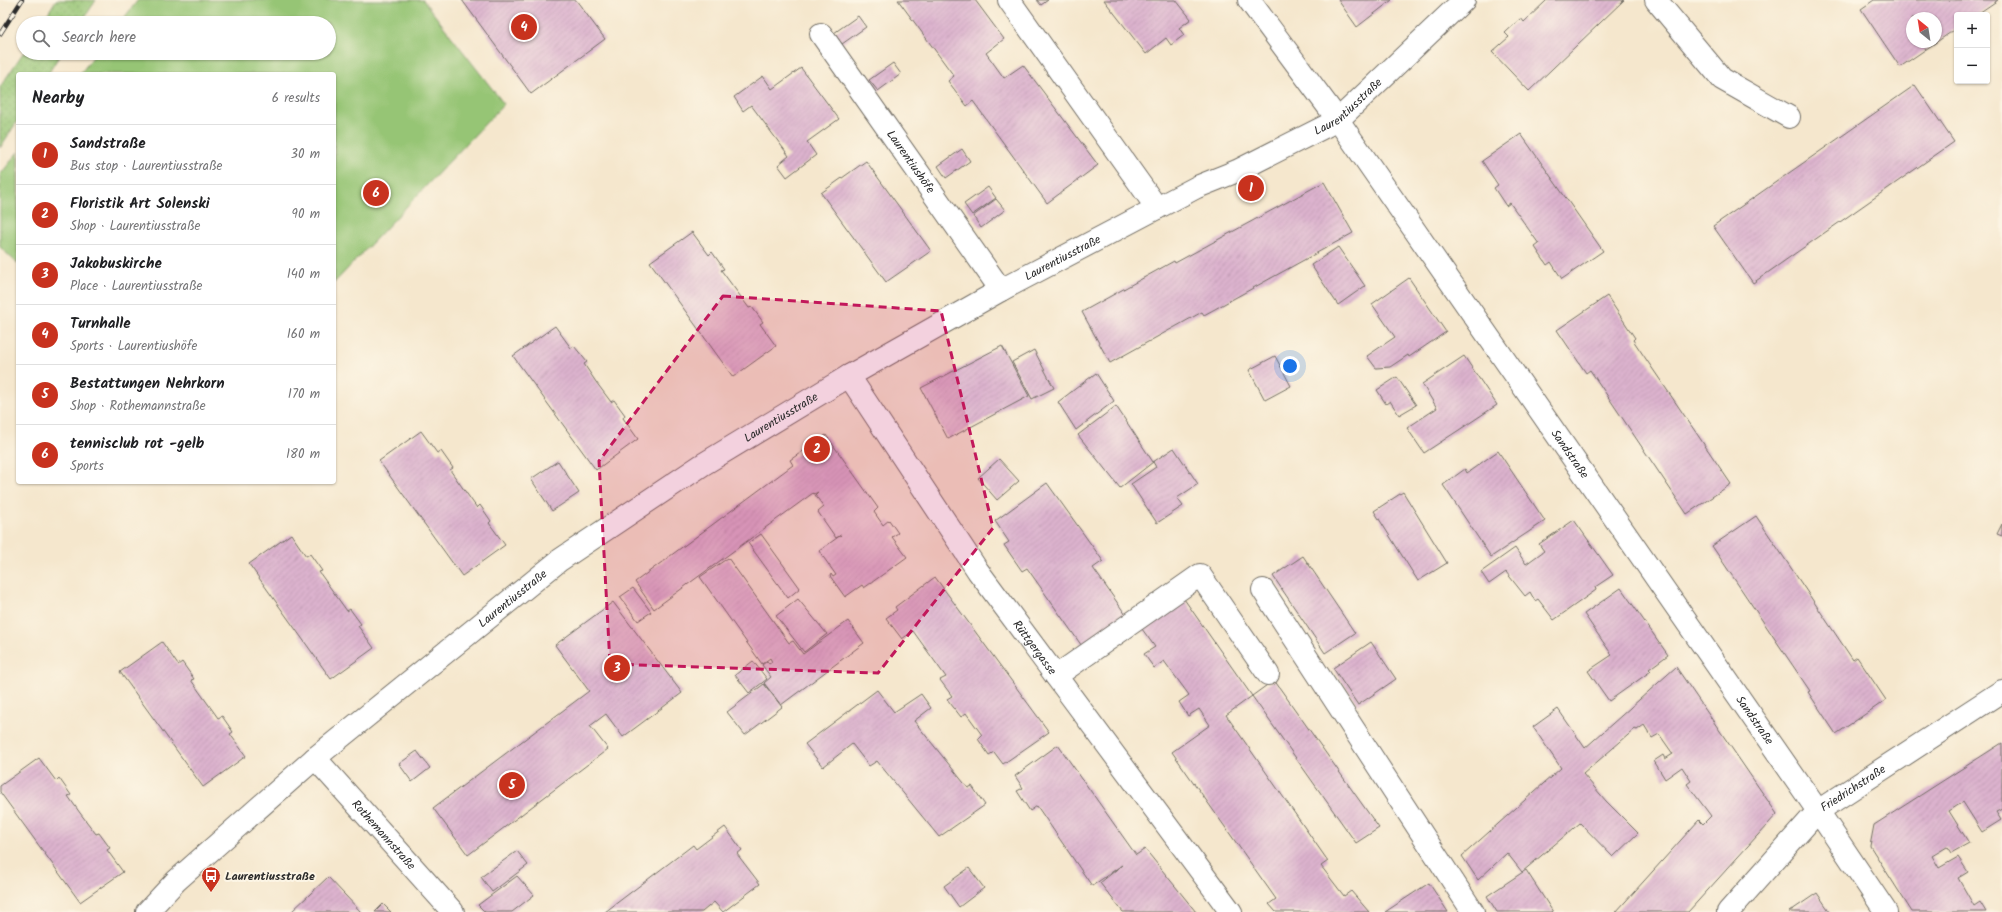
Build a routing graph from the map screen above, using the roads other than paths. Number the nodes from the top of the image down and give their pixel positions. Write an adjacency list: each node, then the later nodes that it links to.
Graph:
1 (1009, 0): 8 (street)
2 (1249, 0): 7 (street, Sandstraße)
3 (1464, 0): 7 (street, Laurentiusstraße)
4 (1656, 0): 6 (street)
5 (820, 34): 9 (street, Laurentiushöfe)
6 (1789, 117)
7 (1338, 120): 8 (street, Laurentiusstraße); 16 (street, Sandstraße)
8 (1157, 208): 9 (street, Laurentiusstraße)
9 (1001, 290): 10 (street, Laurentiusstraße)
10 (849, 376): 13 (street, Rüttgergasse); 15 (street, Laurentiusstraße)
11 (1263, 590): 20 (street)
12 (1268, 674): 13 (street)
13 (1056, 676): 19 (street, Rüttgergasse)
14 (2002, 691): 16 (street, Friedrichstraße)
15 (315, 758): 17 (street, Laurentiusstraße); 18 (street, Rothemannstraße)
16 (1818, 811): 21 (street, Friedrichstraße); 22 (street, Sandstraße)
17 (146, 912)
18 (453, 912)
19 (1231, 912)
20 (1473, 912)
21 (1728, 912)
22 (1886, 912)

